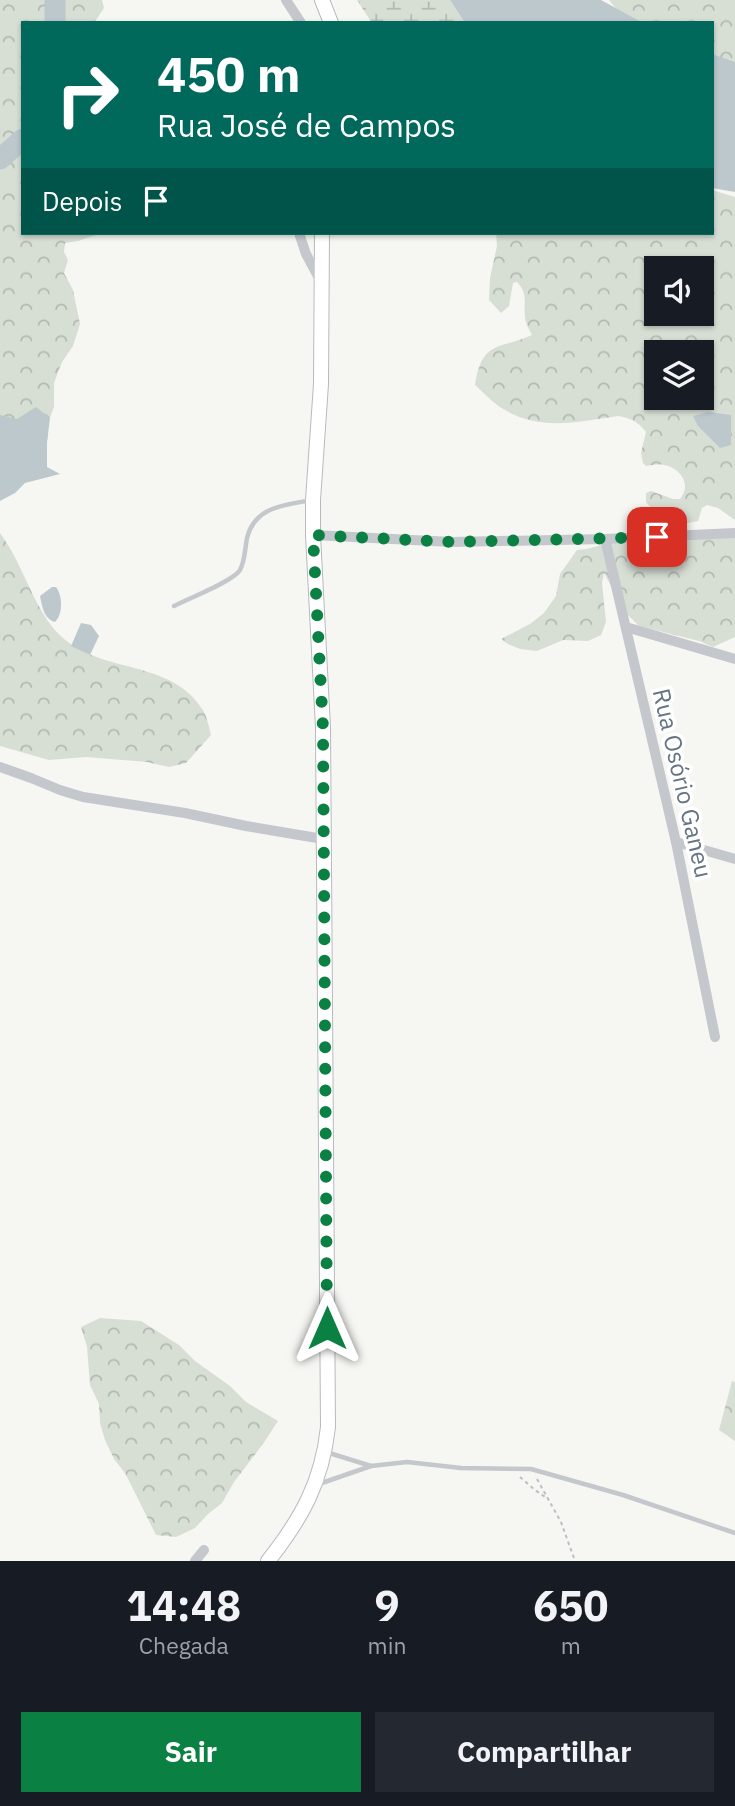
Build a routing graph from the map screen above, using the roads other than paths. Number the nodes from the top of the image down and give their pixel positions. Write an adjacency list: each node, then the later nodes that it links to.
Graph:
1 (286, 0): 3 (street)
2 (322, 0): 4 (main road)
3 (300, 21)
4 (330, 21)
5 (300, 235): 7 (street)
6 (322, 235): 7 (main road)
7 (321, 283): 8 (main road)
8 (313, 500): 10 (main road); 12 (lane)
9 (735, 533): 11 (street)
10 (313, 535): 11 (street); 16 (main road)
11 (605, 539): 13 (street, Rua Osório Ganeu)
12 (174, 606)
13 (626, 626): 14 (street); 17 (street, Rua Osório Ganeu)
14 (735, 659)
15 (0, 768): 16 (street)
16 (323, 839): 20 (main road)
17 (676, 842): 18 (street); 19 (street, Rua Osório Ganeu)
18 (735, 859)
19 (715, 1037)
20 (325, 1452): 21 (lane); 22 (main road)
21 (371, 1466): 22 (lane); 23 (lane)
22 (315, 1486): 26 (main road)
23 (735, 1533)
24 (204, 1550): 25 (street)
25 (195, 1561)
26 (268, 1561)

